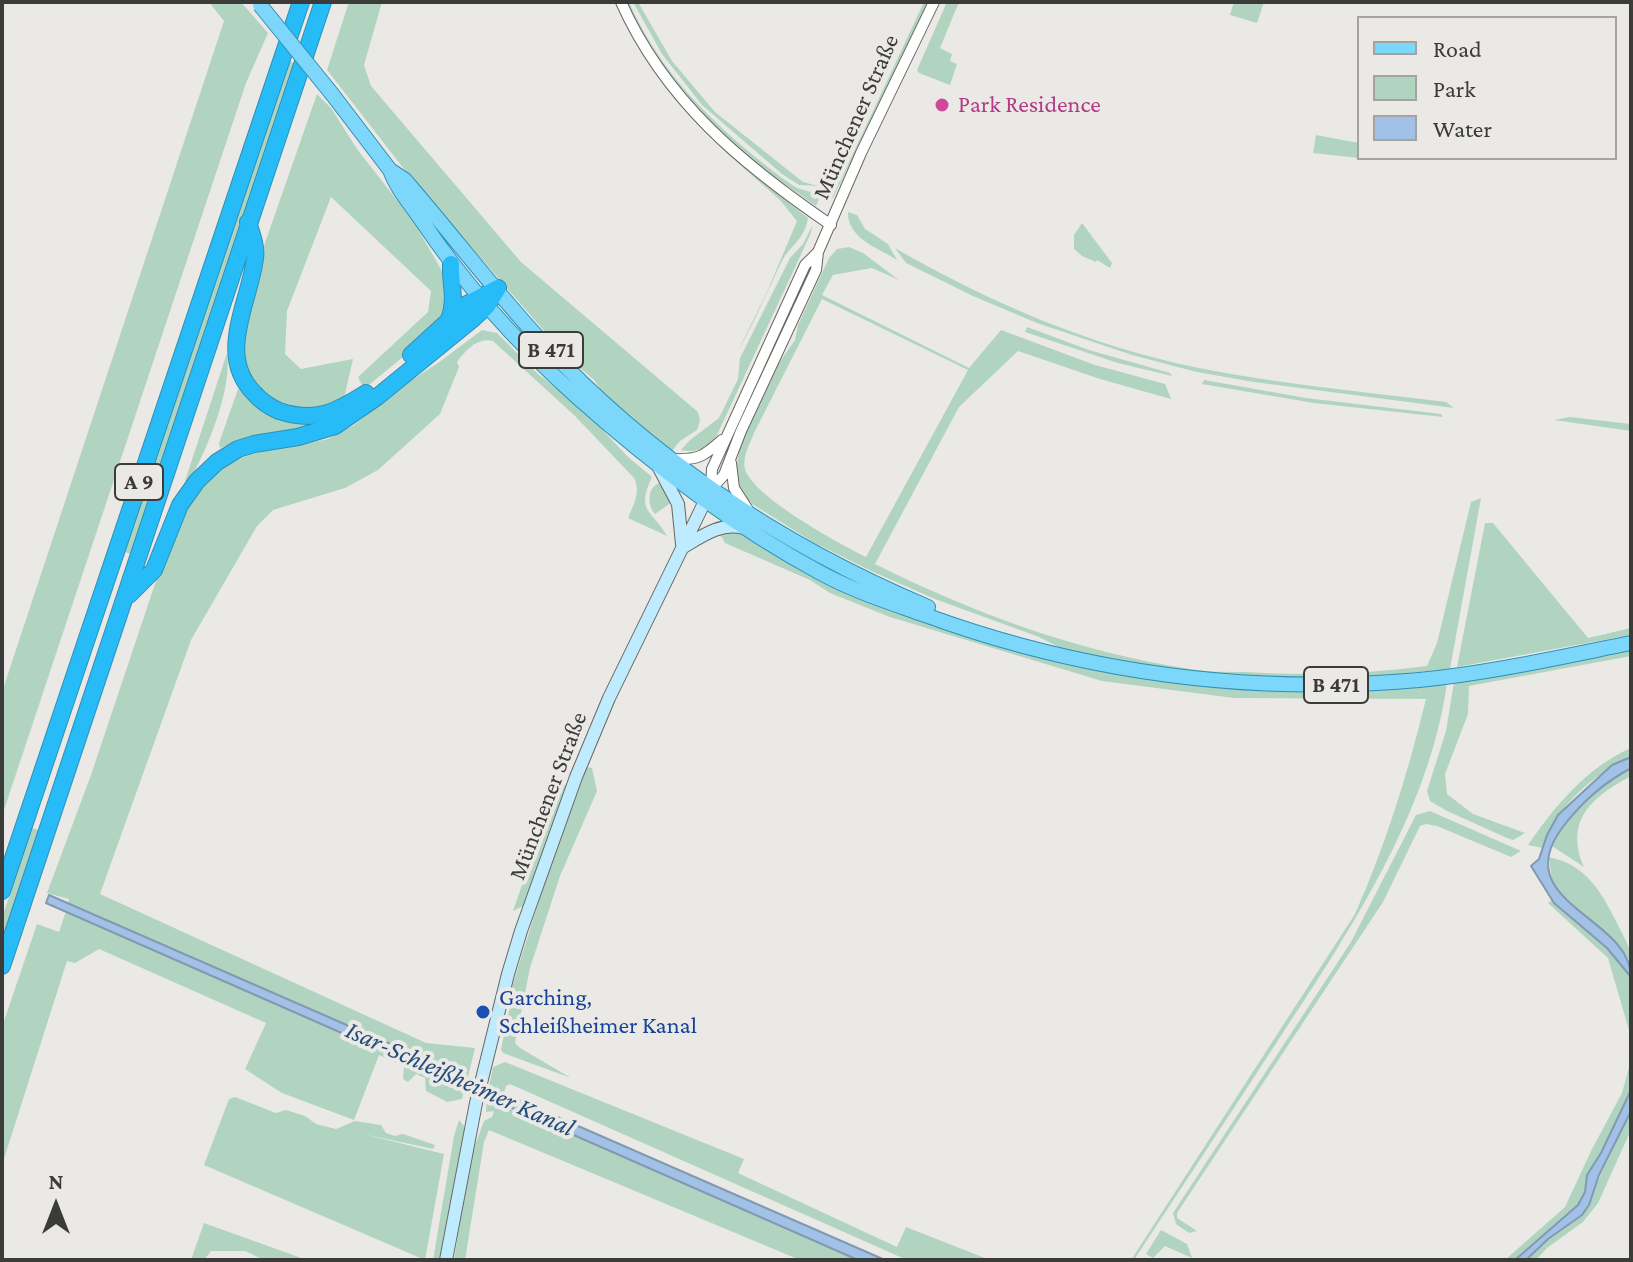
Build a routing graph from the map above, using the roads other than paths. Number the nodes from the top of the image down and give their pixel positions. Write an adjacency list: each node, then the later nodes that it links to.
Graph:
1 (301, 2): 23 (highway, A 9)
2 (323, 2): 7 (highway, A 9)
3 (621, 2): 8 (street)
4 (934, 2): 8 (street, Münchener Straße)
5 (258, 4): 6 (main road, B 471, bridge)
6 (390, 170): 10 (main road, B 471); 11 (main road, B 471)
7 (248, 222): 13 (highway); 21 (highway, A 9)
8 (831, 225): 9 (street, Münchener Straße)
9 (818, 252): 14 (street, Münchener Straße); 16 (street, Münchener Straße)
10 (451, 264): 12 (main road, B 471); 13 (highway)
11 (498, 288): 12 (highway); 15 (main road, B 471)
12 (483, 301): 13 (highway); 17 (main road, B 471); 21 (highway)
13 (449, 320)
14 (727, 436): 15 (street); 18 (street, Münchener Straße)
15 (672, 458): 18 (main road, B 471)
16 (730, 461): 18 (street, Münchener Straße); 19 (street)
17 (658, 466): 18 (main road, B 471); 20 (main road)
18 (708, 495): 19 (main road, B 471); 20 (main road, Münchener Straße)
19 (750, 523): 20 (main road); 22 (main road, B 471)
20 (682, 548): 25 (main road, Münchener Straße)
21 (125, 599): 24 (highway, A 9)
22 (1631, 643)
23 (2, 891)
24 (2, 966)
25 (446, 1260)

